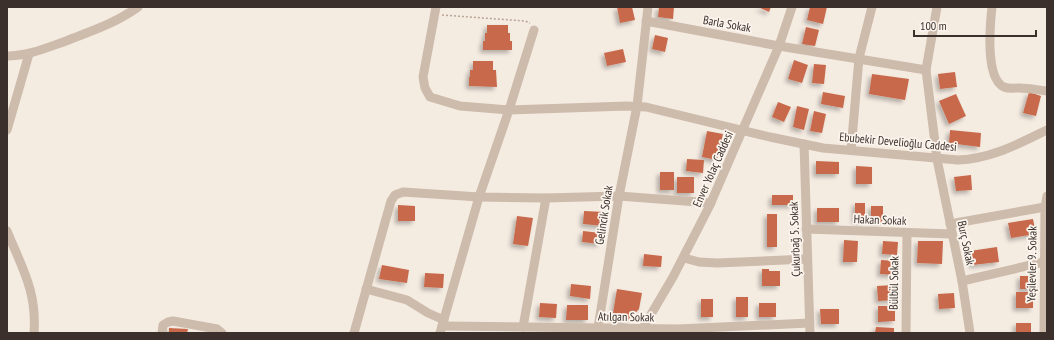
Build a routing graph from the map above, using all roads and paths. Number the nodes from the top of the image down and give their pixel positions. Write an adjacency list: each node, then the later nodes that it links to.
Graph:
1 (138, 7): 11 (street)
2 (648, 7): 8 (street, Gelincik Sokak)
3 (792, 7): 10 (street, Enver Yolaç Caddesi)
4 (872, 7): 13 (street)
5 (938, 7): 14 (street, Burç Sokak)
6 (992, 7): 15 (street)
7 (435, 11): 9 (path); 17 (street, Ebubekir Develioğlu Caddesi)
8 (646, 21): 10 (street, Barla Sokak); 16 (street, Gelincik Sokak)
9 (534, 30): 17 (street)
10 (779, 46): 13 (street, Barla Sokak); 20 (street, Enver Yolaç Caddesi)
11 (29, 54): 12 (street); 18 (street)
12 (7, 56)
13 (859, 58): 14 (street, Barla Sokak); 22 (street)
14 (926, 70): 23 (street, Burç Sokak)
15 (1047, 91)
16 (637, 106): 17 (street, Ebubekir Develioğlu Caddesi); 20 (street, Ebubekir Develioğlu Caddesi); 24 (street, Gelincik Sokak)
17 (509, 110): 26 (street)
18 (7, 130)
19 (1047, 130): 23 (street, Ebubekir Develioğlu Caddesi)
20 (743, 131): 21 (street, Ebubekir Develioğlu Caddesi); 28 (street, Enver Yolaç Caddesi)
21 (804, 144): 22 (street, Ebubekir Develioğlu Caddesi); 31 (street, Çukurbağ 5. Sokak)
22 (851, 150): 23 (street, Ebubekir Develioğlu Caddesi)
23 (937, 159): 30 (street, Burç Sokak)
24 (619, 196): 27 (street); 28 (street); 45 (street, Gelincik Sokak)
25 (1047, 196): 29 (street, Yeşilevler 9. Sokak)
26 (479, 197): 27 (street); 40 (street); 43 (street)
27 (546, 198): 44 (street)
28 (711, 203): 36 (street, Enver Yolaç Caddesi)
29 (1045, 207): 30 (street); 35 (street, Yeşilevler 9. Sokak)
30 (950, 224): 34 (street, Burç Sokak)
31 (806, 229): 33 (street, Hakan Sokak); 37 (street, Çukurbağ 5. Sokak)
32 (7, 231): 48 (street)
33 (907, 233): 34 (street, Hakan Sokak); 53 (street, Bülbül Sokak)
34 (952, 234): 39 (street, Burç Sokak)
35 (1046, 240): 38 (street, Yeşilevler 9. Sokak)
36 (684, 258): 37 (street); 46 (street, Enver Yolaç Caddesi)
37 (807, 259): 42 (street, Çukurbağ 5. Sokak)
38 (1044, 262): 39 (street); 41 (street, Yeşilevler 9. Sokak)
39 (962, 281): 54 (street, Burç Sokak)
40 (366, 289): 43 (street); 51 (street)
41 (1046, 297): 55 (street, Yeşilevler 9. Sokak)
42 (809, 323): 47 (street, Atılgan Sokak); 52 (street, Çukurbağ 5. Sokak)
43 (442, 326): 44 (street, Atılgan Sokak)
44 (523, 327): 45 (street, Atılgan Sokak)
45 (598, 328): 46 (street, Atılgan Sokak)
46 (641, 331): 47 (street, Atılgan Sokak)
47 (678, 331)
48 (34, 333)
49 (162, 333): 50 (street)
50 (222, 333)
51 (354, 333)
52 (810, 333)
53 (906, 333)
54 (970, 333)
55 (1044, 333)

